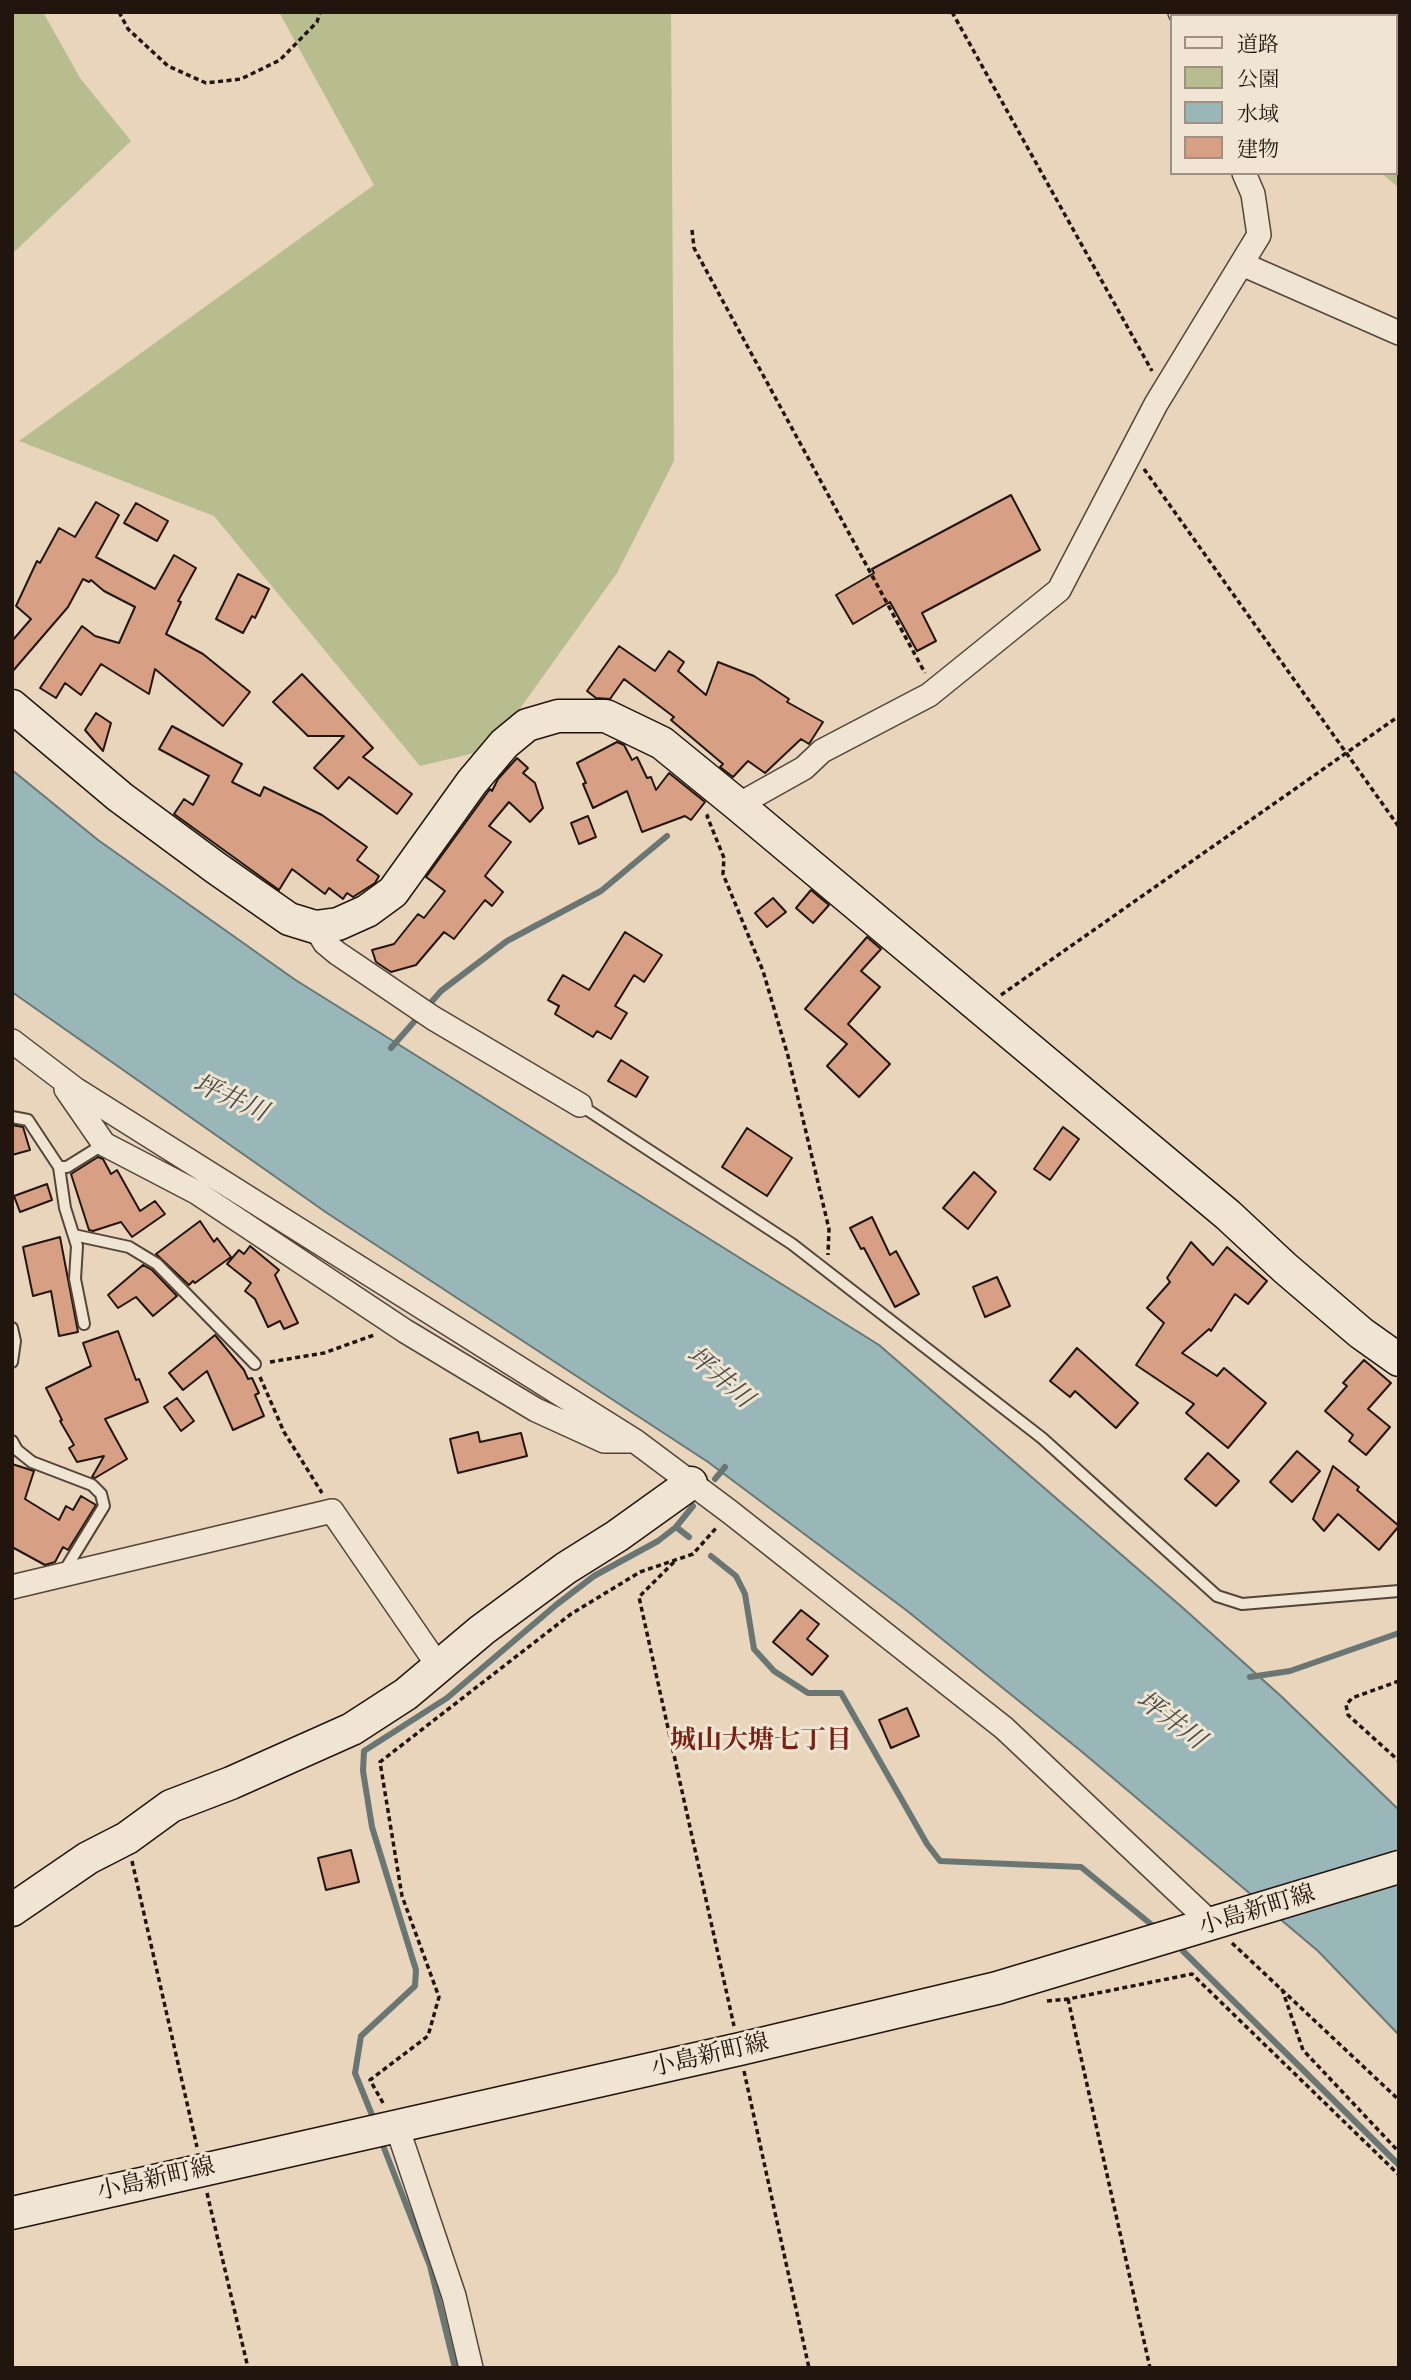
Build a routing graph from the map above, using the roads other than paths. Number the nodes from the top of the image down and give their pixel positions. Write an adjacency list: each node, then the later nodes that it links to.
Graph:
1 (1245, 175): 2 (street)
2 (1242, 264): 3 (street); 5 (street)
3 (1399, 333)
4 (12, 706): 6 (street)
5 (738, 804): 6 (street); 16 (street)
6 (315, 927): 9 (street)
7 (12, 1041): 8 (street)
8 (57, 1075): 11 (street); 20 (street)
9 (580, 1105): 24 (lane)
10 (12, 1117): 12 (lane)
11 (104, 1144): 12 (lane); 20 (street)
12 (59, 1167): 13 (lane)
13 (74, 1235): 14 (lane); 18 (lane)
14 (84, 1324)
15 (12, 1328): 17 (lane)
16 (1399, 1360)
17 (12, 1362)
18 (255, 1364)
19 (12, 1441): 22 (lane)
20 (635, 1441): 21 (street)
21 (691, 1483): 25 (street); 28 (street)
22 (62, 1575): 23 (street); 25 (street)
23 (12, 1587)
24 (1399, 1591)
25 (439, 1667): 27 (street)
26 (1399, 1867): 28 (street, 小島新町線)
27 (12, 1910)
28 (1218, 1923): 29 (street, 小島新町線)
29 (397, 2127): 30 (street, 小島新町線); 31 (street)
30 (12, 2213)
31 (471, 2368)

